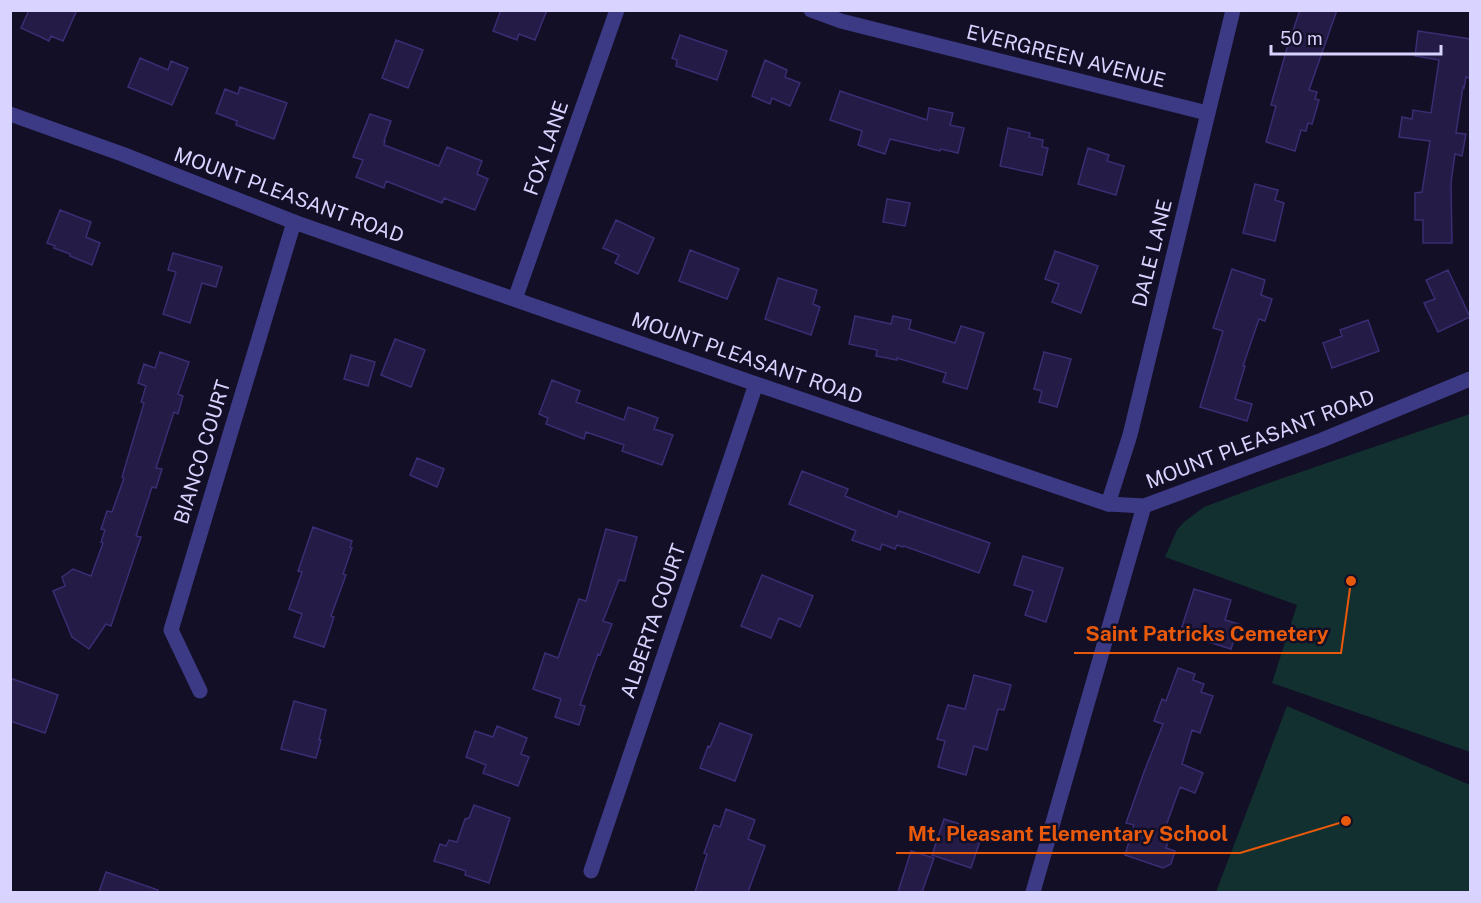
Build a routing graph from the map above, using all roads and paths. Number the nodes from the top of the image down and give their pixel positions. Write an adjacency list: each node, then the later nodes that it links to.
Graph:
1 (617, 10): 7 (street, FOX LANE)
2 (811, 10): 4 (street, EVERGREEN AVENUE)
3 (1233, 10): 4 (street, DALE LANE)
4 (1207, 113): 10 (street, DALE LANE)
5 (10, 114): 6 (street, MOUNT PLEASANT ROAD)
6 (294, 222): 7 (street, MOUNT PLEASANT ROAD); 12 (street, BIANCO COURT)
7 (515, 299): 9 (street, MOUNT PLEASANT ROAD)
8 (1470, 380): 11 (street, MOUNT PLEASANT ROAD)
9 (756, 384): 10 (street, MOUNT PLEASANT ROAD); 13 (street, ALBERTA COURT)
10 (1108, 504): 11 (street, MOUNT PLEASANT ROAD)
11 (1144, 506): 14 (street)
12 (200, 692)
13 (591, 871)
14 (1034, 892)

